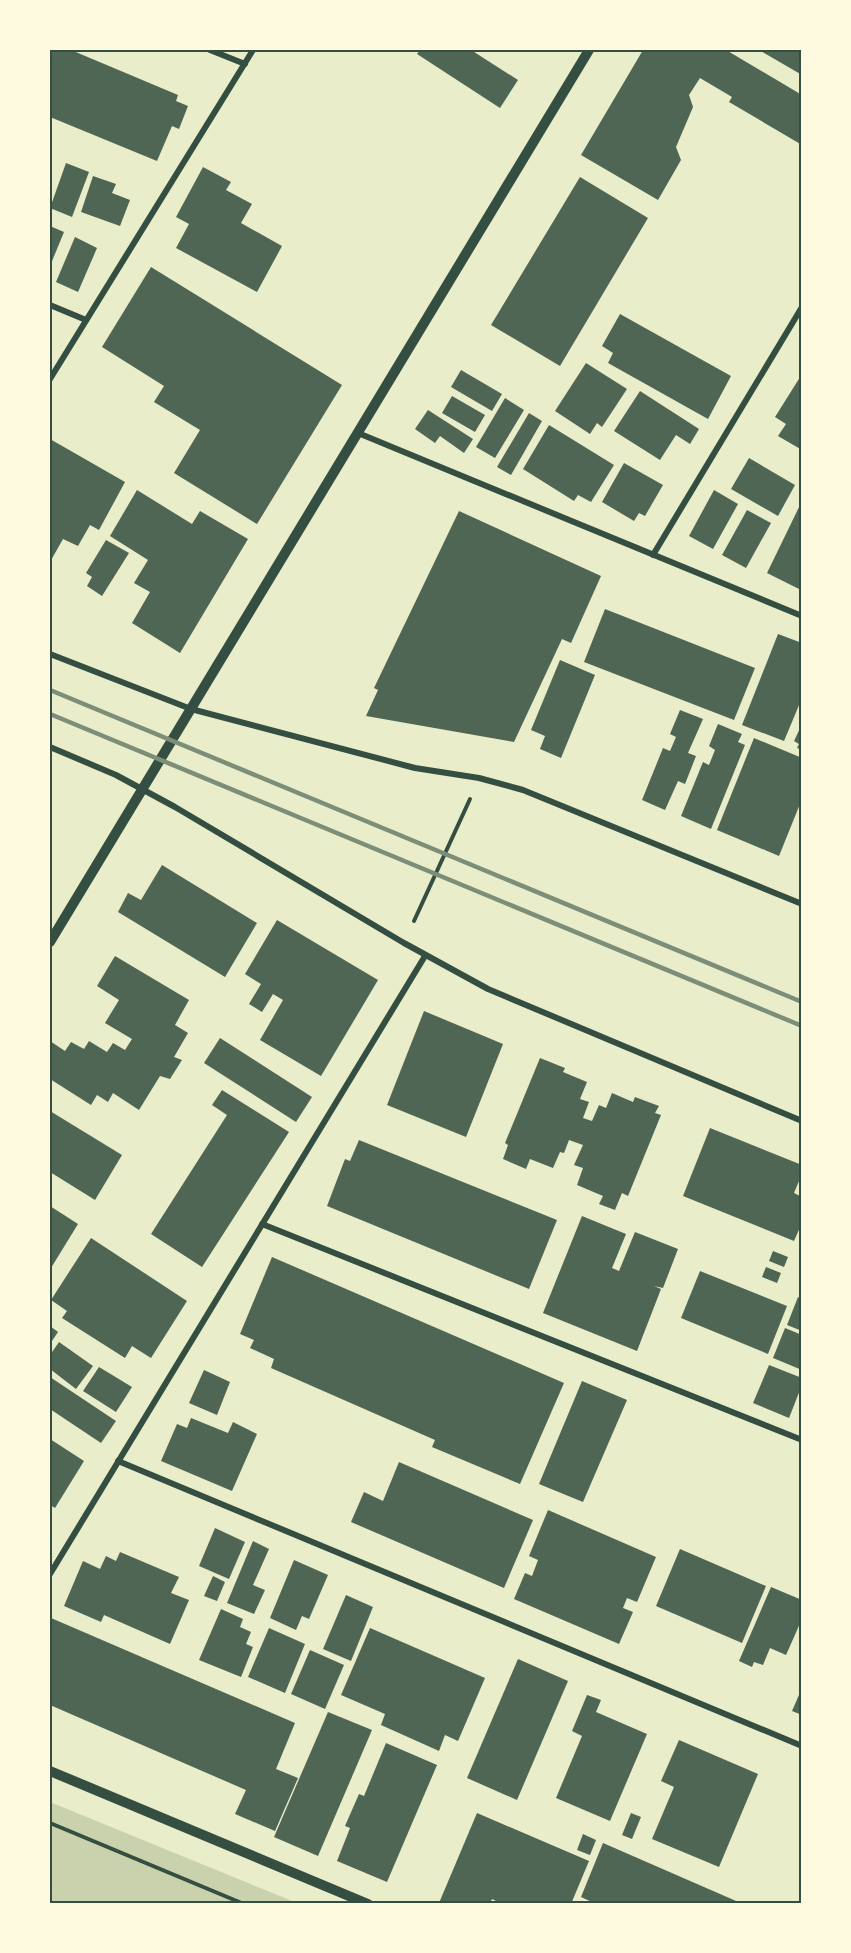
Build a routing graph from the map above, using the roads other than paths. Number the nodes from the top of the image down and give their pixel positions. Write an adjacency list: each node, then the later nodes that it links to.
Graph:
1 (210, 50): 4 (street)
2 (254, 50): 4 (street)
3 (589, 50): 9 (street)
4 (244, 64): 7 (street)
5 (50, 305): 7 (street)
6 (801, 307): 10 (street)
7 (86, 320): 8 (street)
8 (50, 380)
9 (358, 433): 10 (street); 13 (street)
10 (653, 555): 11 (street)
11 (801, 616)
12 (50, 654): 13 (street)
13 (191, 709): 15 (street); 16 (street)
14 (50, 747): 15 (street)
15 (142, 789): 17 (street); 18 (street)
16 (801, 904)
17 (50, 942)
18 (425, 956): 19 (street); 20 (street)
19 (801, 1121)
20 (262, 1224): 21 (street); 22 (street)
21 (801, 1440)
22 (118, 1461): 23 (street); 24 (street)
23 (50, 1574)
24 (801, 1746)
25 (50, 1771): 26 (street)
26 (368, 1904)

